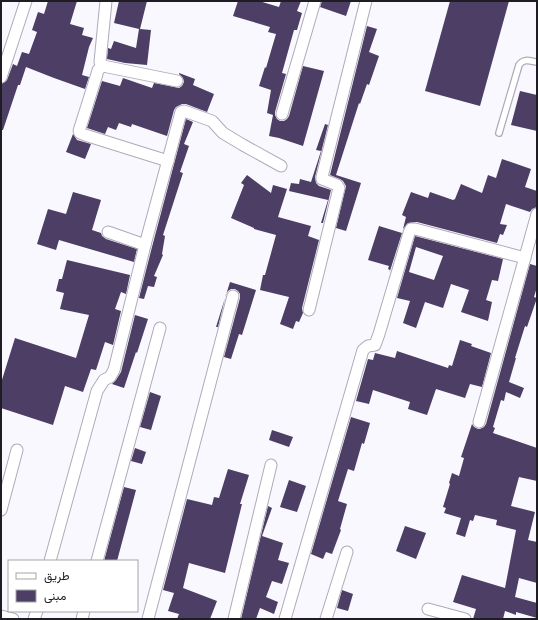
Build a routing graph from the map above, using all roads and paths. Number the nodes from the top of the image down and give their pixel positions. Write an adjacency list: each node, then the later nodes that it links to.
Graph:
1 (26, 1): 7 (street)
2 (106, 1): 6 (street)
3 (315, 1): 9 (street)
4 (366, 1): 18 (street)
5 (537, 62): 10 (lane)
6 (103, 66): 8 (street); 11 (street)
7 (1, 77)
8 (177, 82)
9 (282, 114)
10 (499, 134)
11 (168, 161): 12 (street); 15 (street)
12 (281, 166)
13 (537, 214): 16 (street)
14 (108, 232): 15 (street)
15 (145, 245): 25 (street)
16 (525, 258): 20 (street); 32 (street)
17 (233, 296): 30 (street)
18 (309, 310)
19 (160, 328): 26 (street)
20 (479, 422)
21 (17, 450): 23 (street)
22 (271, 465): 31 (street)
23 (1, 510)
24 (346, 552): 33 (street)
25 (50, 560)
26 (97, 560)
27 (428, 609): 34 (street)
28 (1, 616): 29 (street)
29 (13, 619)
30 (148, 619)
31 (234, 619)
32 (285, 619)
33 (326, 619)
34 (465, 619)

